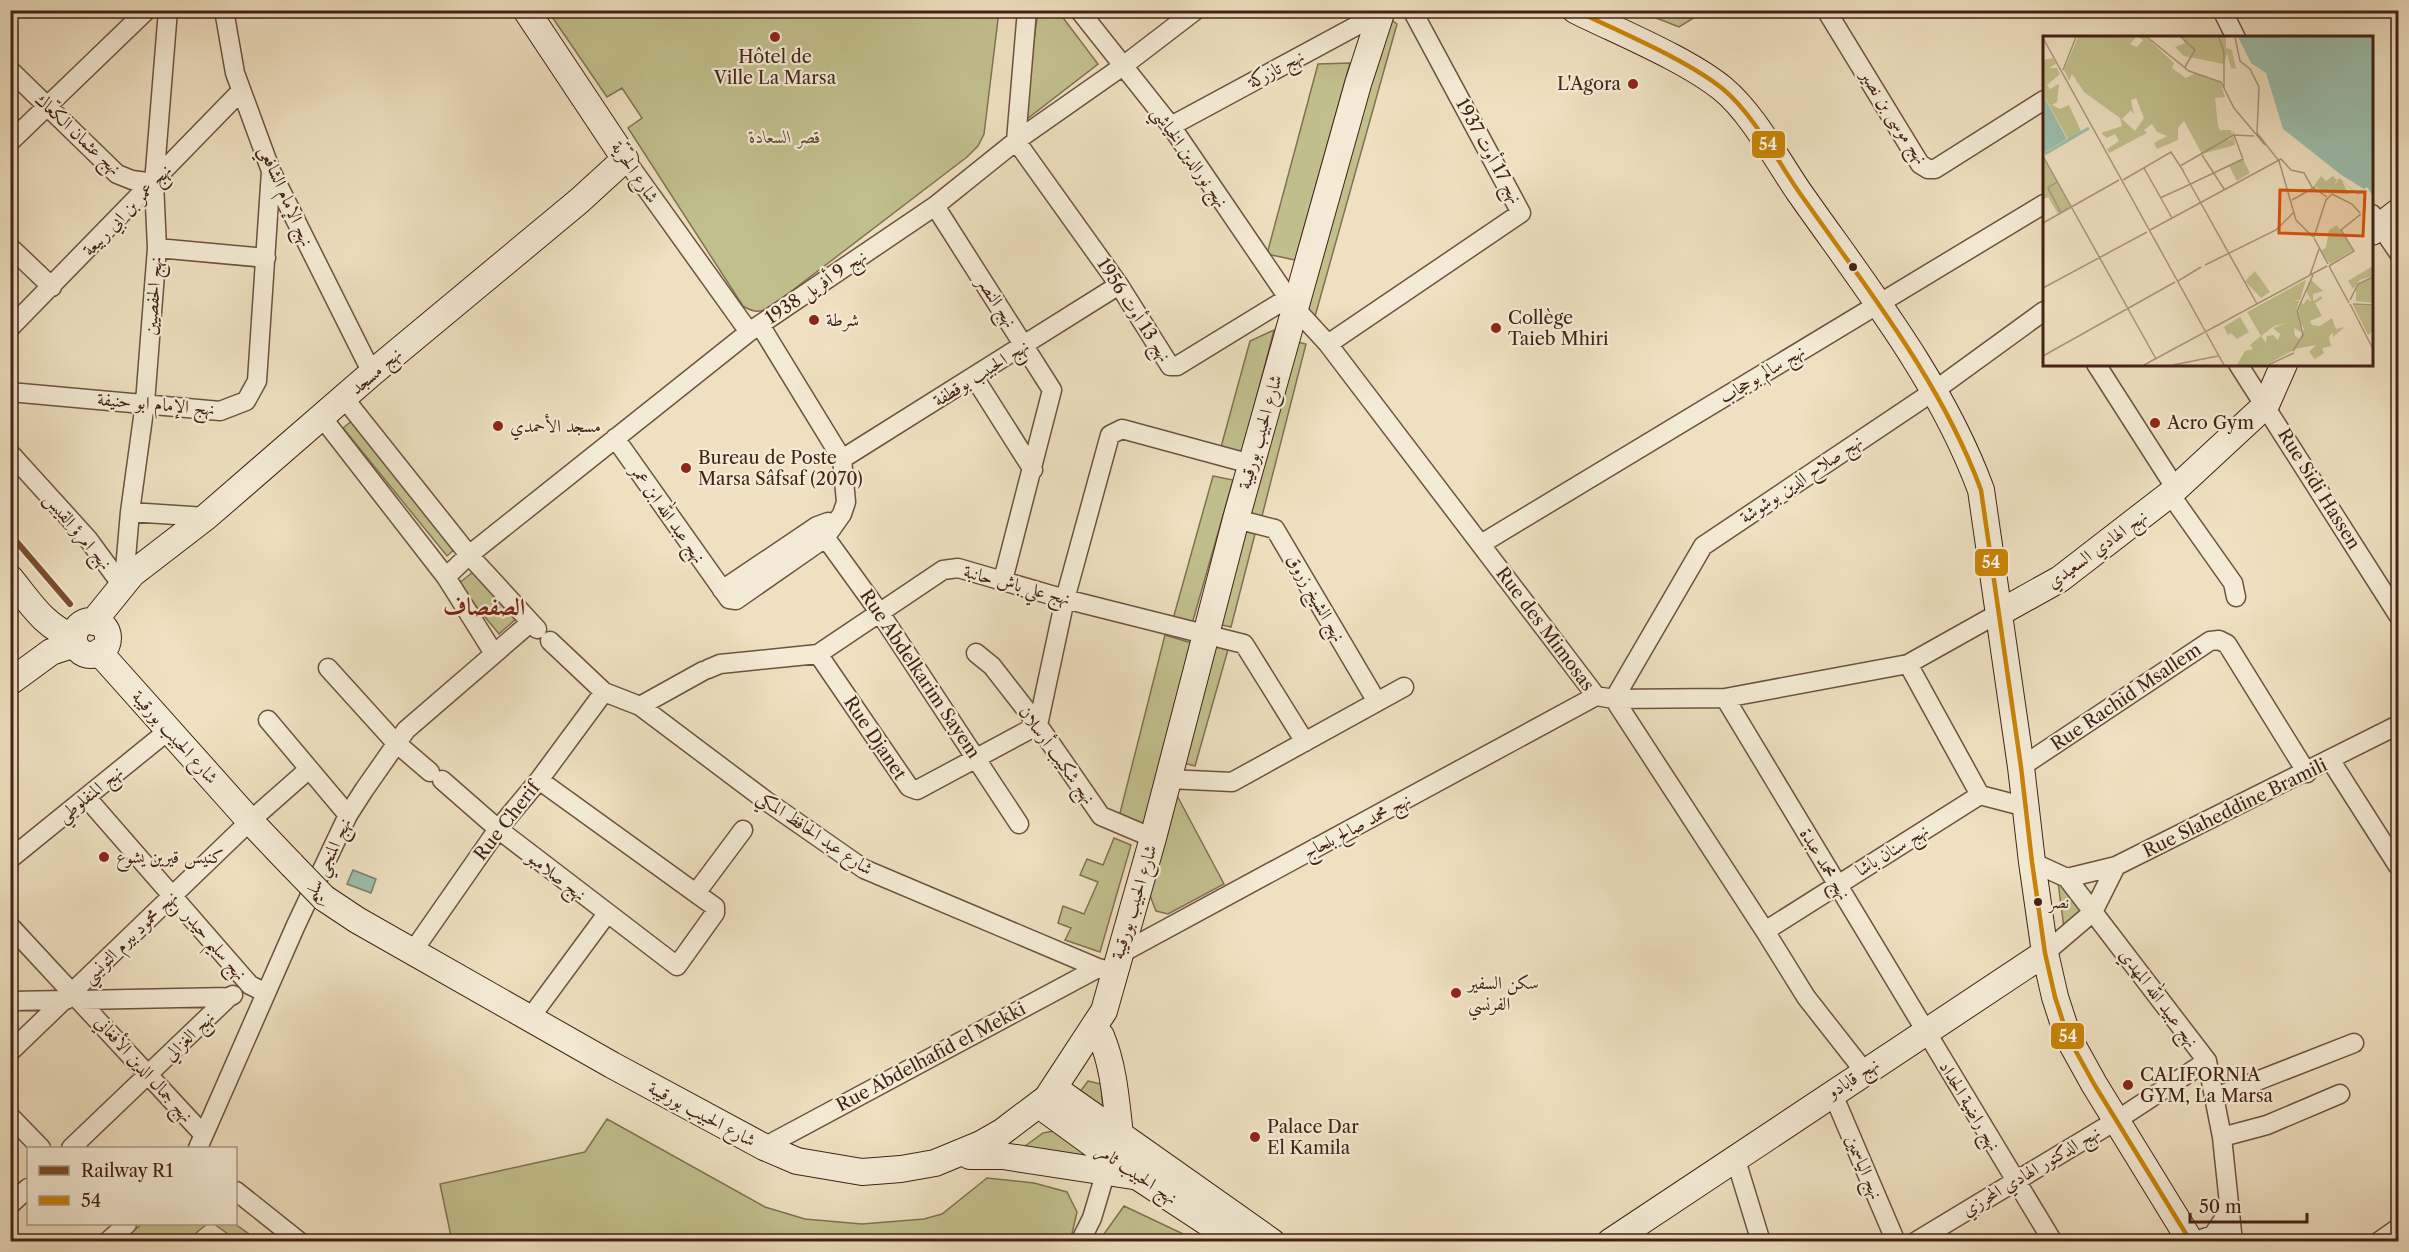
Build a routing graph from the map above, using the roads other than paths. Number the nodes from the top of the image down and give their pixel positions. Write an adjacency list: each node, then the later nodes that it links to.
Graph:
1 (147, 10): 18 (street)
2 (168, 10): 24 (street, نهج الحفصيين)
3 (224, 10): 16 (street, نهج الإمام الشافعي)
4 (526, 10): 22 (main road, شارع الحرّيّة)
5 (1027, 10): 20 (street)
6 (1079, 10): 14 (street, نهج نورالدين الخياشي)
7 (1196, 10): 14 (street, نهج 9 أفريل 1938)
8 (1412, 10): 39 (street, نهج 17 أوت 1937)
9 (1575, 10): 35 (main road)
10 (1826, 10): 17 (street, نهج موسى بن نصير)
11 (2222, 10): 13 (street)
12 (1382, 11): 19 (street, نهج تازركة); 34 (main road, شارع الحبيب بورقيبة)
13 (2235, 36)
14 (1124, 66): 19 (street, نهج نورالدين الخياشي); 20 (street, نهج 9 أفريل 1938)
15 (10, 70): 18 (street, نهج عثمان الكعّاك)
16 (242, 91): 23 (street, نهج الإمام الشافعي); 24 (street, نهج عمر بن ابي ربيعة)
17 (2043, 101)
18 (47, 107): 21 (street); 24 (street, نهج عثمان الكعّاك)
19 (1171, 126): 34 (street, نهج نورالدين الخياشي)
20 (1016, 141): 26 (street, نهج 9 أفريل 1938); 32 (street, نهج 13 أوت 1956)
21 (10, 142)
22 (626, 159): 38 (street, شارع الحرّيّة); 44 (main road, نهج مسجد)
23 (271, 171): 31 (street, نهج الإمام ابو حنيفة); 44 (street, نهج الإمام الشافعي)
24 (154, 183): 29 (street, نهج الحفصيين); 33 (street, نهج عمر بن ابي ربيعة)
25 (2043, 205): 35 (street, نهج سالم بوحجاب)
26 (935, 206): 38 (street, نهج 9 أفريل 1938); 40 (street, نهج النصر)
27 (2380, 221): 30 (street)
28 (10, 247): 33 (street)
29 (157, 248): 31 (street); 49 (street, نهج الحفصيين)
30 (2398, 252)
31 (266, 258): 49 (street, نهج الإمام ابو حنيفة)
32 (1119, 285): 34 (street, نهج 13 أوت 1956); 40 (street, نهج الحبيب بوقطفة)
33 (52, 287): 37 (street, نهج عمر بن ابي ربيعة)
34 (1291, 303): 39 (street, Rue des Mimosas); 55 (main road, شارع الحبيب بورقيبة)
35 (1877, 304): 46 (main road); 62 (street, نهج سالم بوحجاب)
36 (2043, 313): 46 (street, نهج صلاح الدين بوشوشة)
37 (10, 328)
38 (754, 328): 52 (street, نهج 9 أفريل 1938); 54 (street, شارع الحرّيّة)
39 (1328, 344): 62 (street, Rue des Mimosas)
40 (1025, 345): 45 (street, نهج الحبيب بوقطفة); 56 (street, نهج النصر)
41 (2097, 366): 57 (street)
42 (2239, 366): 50 (street, Rue Sidi Hassen)
43 (2283, 366): 50 (main road, نهج الهادي السعيدي)
44 (372, 374): 48 (main road, نهج مسجد)
45 (974, 377): 54 (street, نهج الحبيب بوقطفة); 56 (street)
46 (1934, 391): 71 (main road); 84 (street, نهج صلاح الدين بوشوشة)
47 (10, 392): 49 (street, نهج الإمام ابو حنيفة)
48 (344, 398): 51 (main road, نهج مسجد); 63 (street, شارع عبد الحافظ المكي)
49 (145, 403): 58 (street, نهج الحفصيين)
50 (2266, 405): 57 (main road, نهج الهادي السعيدي); 72 (street, Rue Sidi Hassen)
51 (321, 416): 59 (main road, نهج مسجد); 64 (street)
52 (615, 438): 61 (street, نهج عبد الله ابن عمر); 63 (street, نهج 9 أفريل 1938)
53 (10, 453): 67 (street, نهج امرؤ القيس)
54 (842, 459): 61 (street, نهج عبد الله ابن عمر)
55 (1251, 464): 60 (main road, شارع الحبيب بورقيبة); 69 (street)
56 (1033, 470): 66 (street, نهج النصر)
57 (2173, 491): 68 (street); 71 (main road, نهج الهادي السعيدي)
58 (130, 512): 59 (street); 67 (street, نهج الحفصيين)
59 (206, 517): 67 (main road, نهج مسجد)
60 (1236, 519): 74 (main road, شارع الحبيب بورقيبة); 86 (street, نهج الشيخ زروق)
61 (821, 532): 70 (street, Rue Abdelkarim Sayem)
62 (1481, 544): 84 (street, Rue des Mimosas)
63 (469, 555): 64 (street, نهج 9 أفريل 1938); 73 (street, شارع عبد الحافظ المكي)
64 (446, 577): 76 (street)
65 (10, 578): 75 (main road)
66 (1003, 580): 69 (street, نهج علي باش حانبة); 70 (street, نهج علي باش حانبة)
67 (123, 583): 75 (main road, نهج مسجد)
68 (2236, 597)
69 (1065, 599): 74 (street, نهج علي باش حانبة); 89 (street)
70 (880, 613): 78 (street, نهج علي باش حانبة); 94 (street, Rue Abdelkarim Sayem)
71 (1999, 613): 79 (street, نهج الهادي السعيدي); 96 (main road)
72 (2398, 615)
73 (541, 632): 76 (street, نهج المنجي سليم); 83 (street, شارع عبد الحافظ المكي)
74 (1206, 633): 93 (street, نهج علي باش حانبة); 99 (main road, شارع الحبيب بورقيبة)
75 (81, 634): 81 (main road); 91 (main road, شارع الحبيب بورقيبة)
76 (493, 652): 92 (street, نهج المنجي سليم)
77 (976, 653): 89 (street, نهج شكيب أرسلان)
78 (818, 654): 87 (street, نهج علي باش حانبة); 94 (street, Rue Djanet)
79 (1908, 664): 85 (street, نهج الهادي السعيدي); 101 (street)
80 (328, 668): 92 (street, نهج صلامبو)
81 (10, 682)
82 (1404, 687): 86 (street)
83 (604, 692): 87 (street, شارع عبد الحافظ المكي); 100 (street, Rue Cherif)
84 (1605, 698): 85 (street, نهج الهادي السعيدي); 121 (street, Rue des Mimosas); 124 (street, نهج محمد صالح بلحاج)
85 (1725, 698): 115 (street, نهج محمد عبدة)
86 (1377, 702): 93 (street)
87 (640, 706): 124 (street, شارع عبد الحافظ المكي)
88 (268, 720): 97 (street)
89 (1038, 725): 94 (street); 109 (street, نهج شكيب أرسلان)
90 (2398, 725): 95 (street, Rue Slaheddine Bramili)
91 (169, 730): 102 (street, نهج المنفلوطي); 105 (main road, شارع الحبيب بورقيبة)
92 (394, 742): 104 (street, نهج المنجي سليم); 107 (street, نهج صلامبو)
93 (1305, 742): 99 (street)
94 (975, 757): 106 (street, Rue Abdelkarim Sayem)
95 (2331, 761): 98 (street, Rue Slaheddine Bramili); 113 (street)
96 (2021, 767): 98 (street, Rue Rachid Msallem); 103 (main road)
97 (309, 769): 104 (street); 105 (street, نهج محمود بيرم التونسي)
98 (2307, 773): 112 (street, Rue Slaheddine Bramili)
99 (1168, 779): 109 (main road, شارع الحبيب بورقيبة)
100 (539, 780): 107 (street, Rue Cherif); 116 (street)
101 (1980, 795): 103 (street); 115 (street, نهج سنان باشا)
102 (86, 797): 110 (street, نهج المنفلوطي); 117 (street, نهج سليم حيدر)
103 (2026, 807): 111 (main road)
104 (348, 815): 125 (street, نهج المنجي سليم)
105 (250, 821): 117 (street, نهج محمود بيرم التونسي); 122 (main road, شارع الحبيب بورقيبة, bridge)
106 (1019, 824)
107 (498, 829): 119 (street, نهج صلامبو); 122 (street, Rue Cherif)
108 (743, 830): 116 (street)
109 (1153, 838): 124 (main road, شارع الحبيب بورقيبة)
110 (10, 859)
111 (2032, 862): 114 (street, نهج عبيد الله المهدي); 123 (main road)
112 (2116, 866): 114 (street, Rue Slaheddine Bramili); 118 (street)
113 (2398, 866)
114 (2067, 878): 118 (street, نهج عبيد الله المهدي)
115 (1837, 884): 121 (street, نهج سنان باشا); 131 (street, نهج محمد عبدة)
116 (696, 893): 119 (street, نهج صلامبو)
117 (173, 896): 125 (street, نهج سليم حيدر); 127 (street, نهج محمود بيرم التونسي)
118 (2093, 912): 123 (street, نهج قابادو); 134 (street, نهج عبيد الله المهدي)
119 (606, 915): 129 (street)
120 (10, 926): 127 (street, نهج جمال الدين الأفغاني)
121 (1765, 931): 135 (street, Rue des Mimosas)
122 (413, 951): 129 (main road, شارع الحبيب بورقيبة)
123 (2045, 953): 131 (main road, نهج قابادو); 142 (main road)
124 (1110, 965): 130 (main road, شارع الحبيب بورقيبة); 147 (street, Rue Abdelhafid el Mekki)
125 (258, 989): 126 (street); 144 (street, نهج المنجي سليم)
126 (229, 997): 127 (street); 136 (street, نهج الغزالي)
127 (73, 998): 128 (street); 133 (street, نهج محمود بيرم التونسي); 136 (street, نهج جمال الدين الأفغاني)
128 (10, 1001)
129 (530, 1018): 147 (main road, شارع الحبيب بورقيبة)
130 (1102, 1023): 140 (main road, شارع الحبيب بورقيبة); 148 (main road)
131 (1925, 1031): 135 (main road, نهج قابادو); 152 (street, نهج راضية الحداد)
132 (2354, 1043): 139 (street)
133 (10, 1052)
134 (2207, 1061): 139 (street, نهج عبيد الله المهدي); 142 (street, نهج الدكتور الهادي المحرزي)
135 (1864, 1071): 137 (main road, نهج قابادو)
136 (149, 1075): 144 (street, نهج جمال الدين الأفغاني); 146 (street, نهج الغزالي)
137 (1832, 1092): 150 (main road, نهج قابادو); 164 (street, نهج الياسمين)
138 (2340, 1094): 143 (street)
139 (2216, 1097): 143 (street, نهج عبيد الله المهدي)
140 (1053, 1102): 148 (main road); 149 (main road); 151 (main road, شارع الحبيب بورقيبة)
141 (10, 1116): 145 (street)
142 (2117, 1120): 152 (street, نهج الدكتور الهادي المحرزي); 167 (main road)
143 (2222, 1137): 156 (street, نهج عبيد الله المهدي)
144 (200, 1141)
145 (39, 1147)
146 (72, 1147)
147 (764, 1147): 151 (main road, شارع الحبيب بورقيبة)
148 (1112, 1154): 149 (main road); 159 (street); 160 (main road, نهج الحبيب ثامر); 161 (main road)
149 (970, 1156): 151 (main road)
150 (1735, 1157): 162 (main road, نهج قابادو); 163 (street)
151 (935, 1163)
152 (2015, 1181): 165 (street, نهج الدكتور الهادي المحرزي); 166 (street, نهج راضية الحداد)
153 (27, 1189): 155 (street)
154 (237, 1192): 158 (street)
155 (10, 1205)
156 (2229, 1211): 167 (street); 168 (street, نهج عبيد الله المهدي)
157 (2398, 1228): 169 (street)
158 (300, 1242)
159 (1080, 1242)
160 (1237, 1242)
161 (1272, 1242)
162 (1610, 1242)
163 (1761, 1242)
164 (1896, 1242)
165 (1915, 1242)
166 (2053, 1242)
167 (2192, 1242)
168 (2233, 1242)
169 (2378, 1242)

